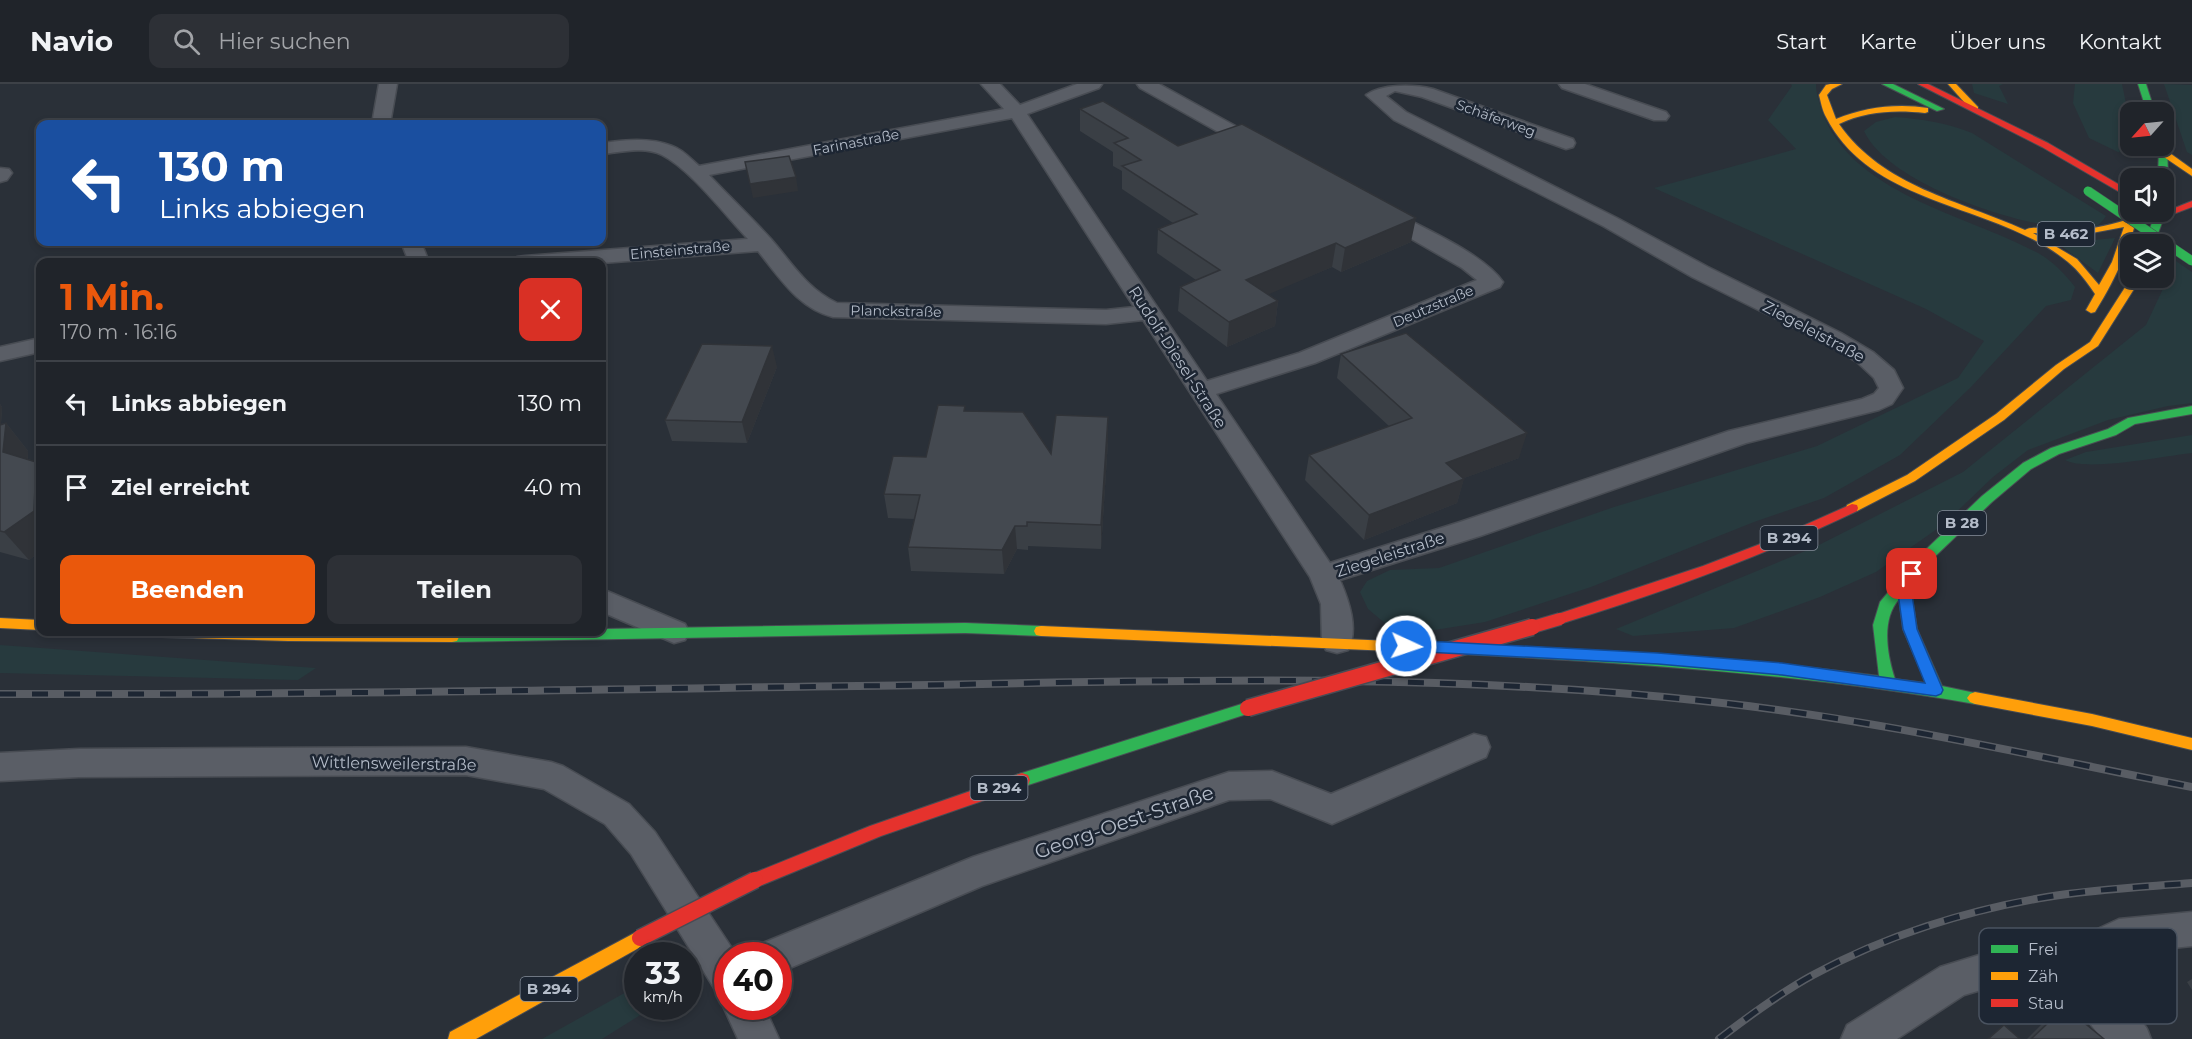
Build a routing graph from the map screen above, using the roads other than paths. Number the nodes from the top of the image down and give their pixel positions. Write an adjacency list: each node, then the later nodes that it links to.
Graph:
1 (388, 84): 19 (street)
2 (990, 84): 17 (street, Rudolf-Diesel-Straße)
3 (1093, 84): 17 (street)
4 (1146, 84): 24 (street)
5 (1392, 84): 21 (street, Schäferweg); 52 (street, Ziegeleistraße)
6 (1568, 84): 18 (street)
7 (1890, 84): 12 (main road); 20 (main road)
8 (1922, 84): 16 (main road)
9 (1952, 84): 16 (main road)
10 (2142, 84): 14 (main road)
11 (1832, 85): 15 (main road)
12 (1871, 90)
13 (1843, 99): 15 (main road)
14 (2148, 102)
15 (1826, 105): 20 (main road, B 462)
16 (1975, 109): 28 (main road)
17 (1017, 112): 25 (street, Farinastraße); 42 (street, Rudolf-Diesel-Straße)
18 (1660, 116)
19 (382, 120)
20 (1834, 123): 35 (main road, B 462)
21 (1566, 142)
22 (606, 148): 25 (street, Planckstraße)
23 (2174, 156): 26 (main road)
24 (1282, 159)
25 (695, 172): 37 (street, Planckstraße)
26 (2192, 173)
27 (2084, 188): 39 (main road, bridge)
28 (2120, 189)
29 (2192, 204): 31 (main road)
30 (1365, 205): 48 (street, Deutzstraße)
31 (2174, 209)
32 (2123, 222): 35 (main road, B 462)
33 (2131, 222): 41 (main road)
34 (2172, 222): 36 (main road)
35 (1999, 224): 41 (main road)
36 (2176, 225)
37 (764, 244): 38 (street, Einsteinstraße); 42 (street, Planckstraße)
38 (578, 258)
39 (2192, 261)
40 (2130, 288): 47 (main road, B 294)
41 (2101, 295): 43 (main road)
42 (1149, 312): 48 (street, Rudolf-Diesel-Straße)
43 (2084, 320)
44 (2074, 337): 47 (main road, B 294)
45 (36, 346): 46 (street)
46 (0, 354)
47 (2060, 367): 72 (main road, B 294, bridge)
48 (1201, 391): 52 (street, Rudolf-Diesel-Straße)
49 (2192, 410): 50 (main road, B 28)
50 (2112, 432): 51 (main road, B 28); 53 (main road, B 28)
51 (2143, 433)
52 (1323, 575): 59 (street, Rudolf-Diesel-Straße)
53 (1904, 586): 60 (main road, B 28); 61 (main road)
54 (606, 602): 57 (street)
55 (0, 623): 56 (main road)
56 (36, 626)
57 (674, 632): 58 (main road); 59 (main road)
58 (606, 633)
59 (1337, 642): 60 (main road)
60 (1889, 684): 61 (main road)
61 (1936, 690): 62 (main road)
62 (2192, 744)
63 (1474, 747): 67 (street, Georg-Oest-Straße)
64 (0, 768): 68 (street, Wittlensweilerstraße)
65 (2192, 929): 66 (street)
66 (2177, 930)
67 (792, 949)
68 (714, 953)
69 (1979, 973): 74 (street)
70 (750, 1020): 73 (street)
71 (2117, 1024): 75 (street)
72 (457, 1039)
73 (759, 1039)
74 (1861, 1039)
75 (2131, 1039)

